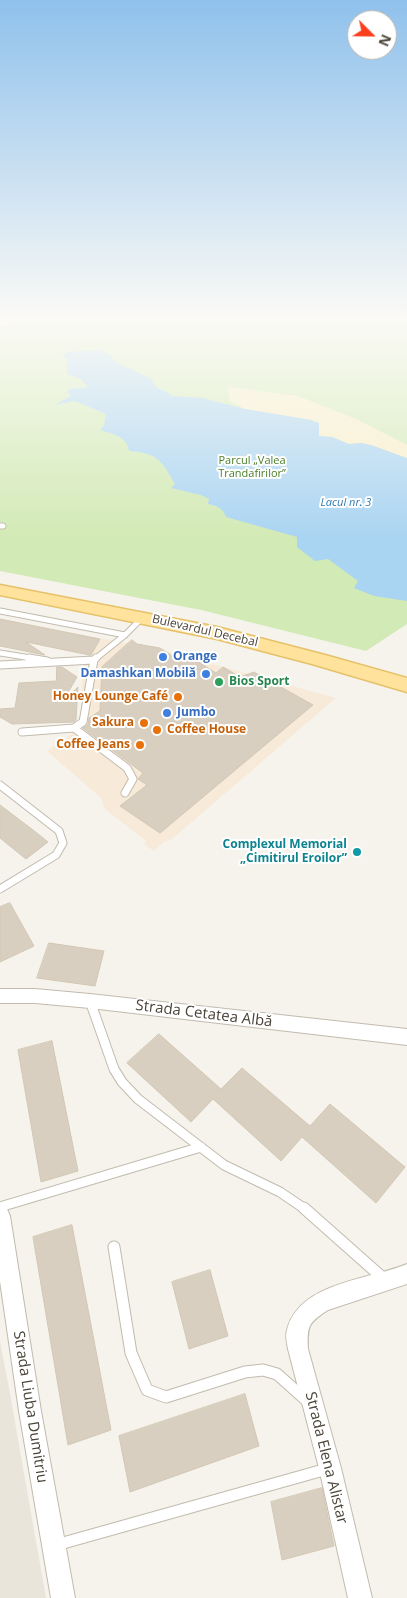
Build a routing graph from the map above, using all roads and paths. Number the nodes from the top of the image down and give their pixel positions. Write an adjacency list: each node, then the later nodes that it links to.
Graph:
1 (0, 590): 3 (main road, Bulevardul Decebal)
2 (0, 611): 4 (lane)
3 (143, 617): 4 (lane); 9 (main road, Bulevardul Decebal)
4 (125, 635): 6 (lane)
5 (0, 653): 7 (lane)
6 (94, 660): 7 (lane); 10 (lane)
7 (52, 662): 8 (lane)
8 (0, 665)
9 (407, 685)
10 (74, 728): 11 (lane); 13 (lane)
11 (22, 732)
12 (0, 785): 14 (lane)
13 (125, 793)
14 (0, 889)
15 (0, 996): 16 (street, Strada Cetatea Albă)
16 (90, 1001): 17 (street, Strada Cetatea Albă); 18 (lane)
17 (407, 1037)
18 (201, 1147): 19 (lane); 23 (lane)
19 (0, 1208)
20 (0, 1216): 26 (street, Strada Liuba Dumitriu)
21 (114, 1247): 24 (lane)
22 (407, 1274): 23 (street)
23 (387, 1282): 24 (street, Strada Elena Alistar)
24 (313, 1407): 25 (street, Strada Elena Alistar)
25 (330, 1468): 26 (lane); 28 (street, Strada Elena Alistar)
26 (54, 1545): 27 (street, Strada Liuba Dumitriu)
27 (63, 1598)
28 (360, 1598)

